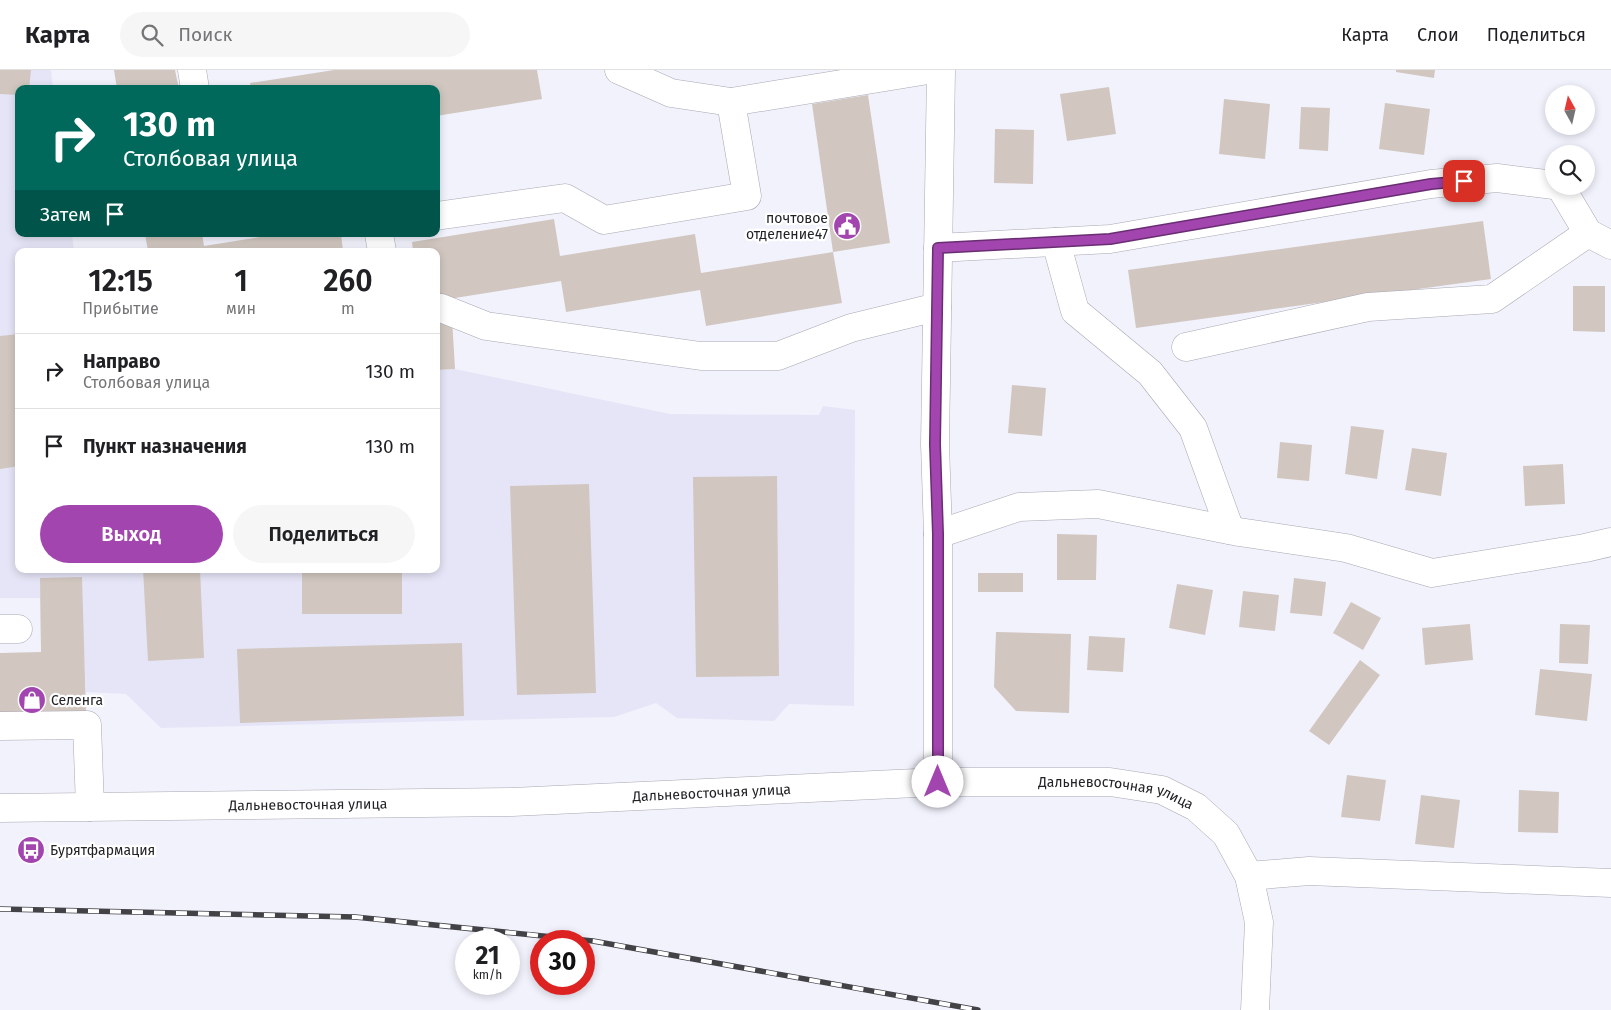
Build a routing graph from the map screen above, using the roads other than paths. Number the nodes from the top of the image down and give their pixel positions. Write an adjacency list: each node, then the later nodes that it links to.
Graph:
1 (192, 70): 5 (street)
2 (619, 70): 6 (street)
3 (928, 70): 6 (street)
4 (941, 70): 12 (street)
5 (194, 85)
6 (731, 102): 9 (street)
7 (1545, 184): 11 (street)
8 (1567, 195): 10 (street)
9 (440, 215)
10 (1600, 239): 15 (street)
11 (1056, 242): 12 (street); 16 (street)
12 (938, 248): 13 (street)
13 (937, 307): 14 (street); 17 (street)
14 (440, 308)
15 (1186, 347)
16 (1230, 530): 17 (street); 18 (street)
17 (938, 534): 20 (street)
18 (1602, 548)
19 (0, 726): 22 (street)
20 (938, 782): 22 (street, Дальневосточная улица); 23 (street, Дальневосточная улица)
21 (0, 808): 22 (street, Дальневосточная улица)
22 (90, 808)
23 (1249, 876): 24 (street); 25 (street, Дальневосточная улица)
24 (1611, 883)
25 (1254, 1010)

